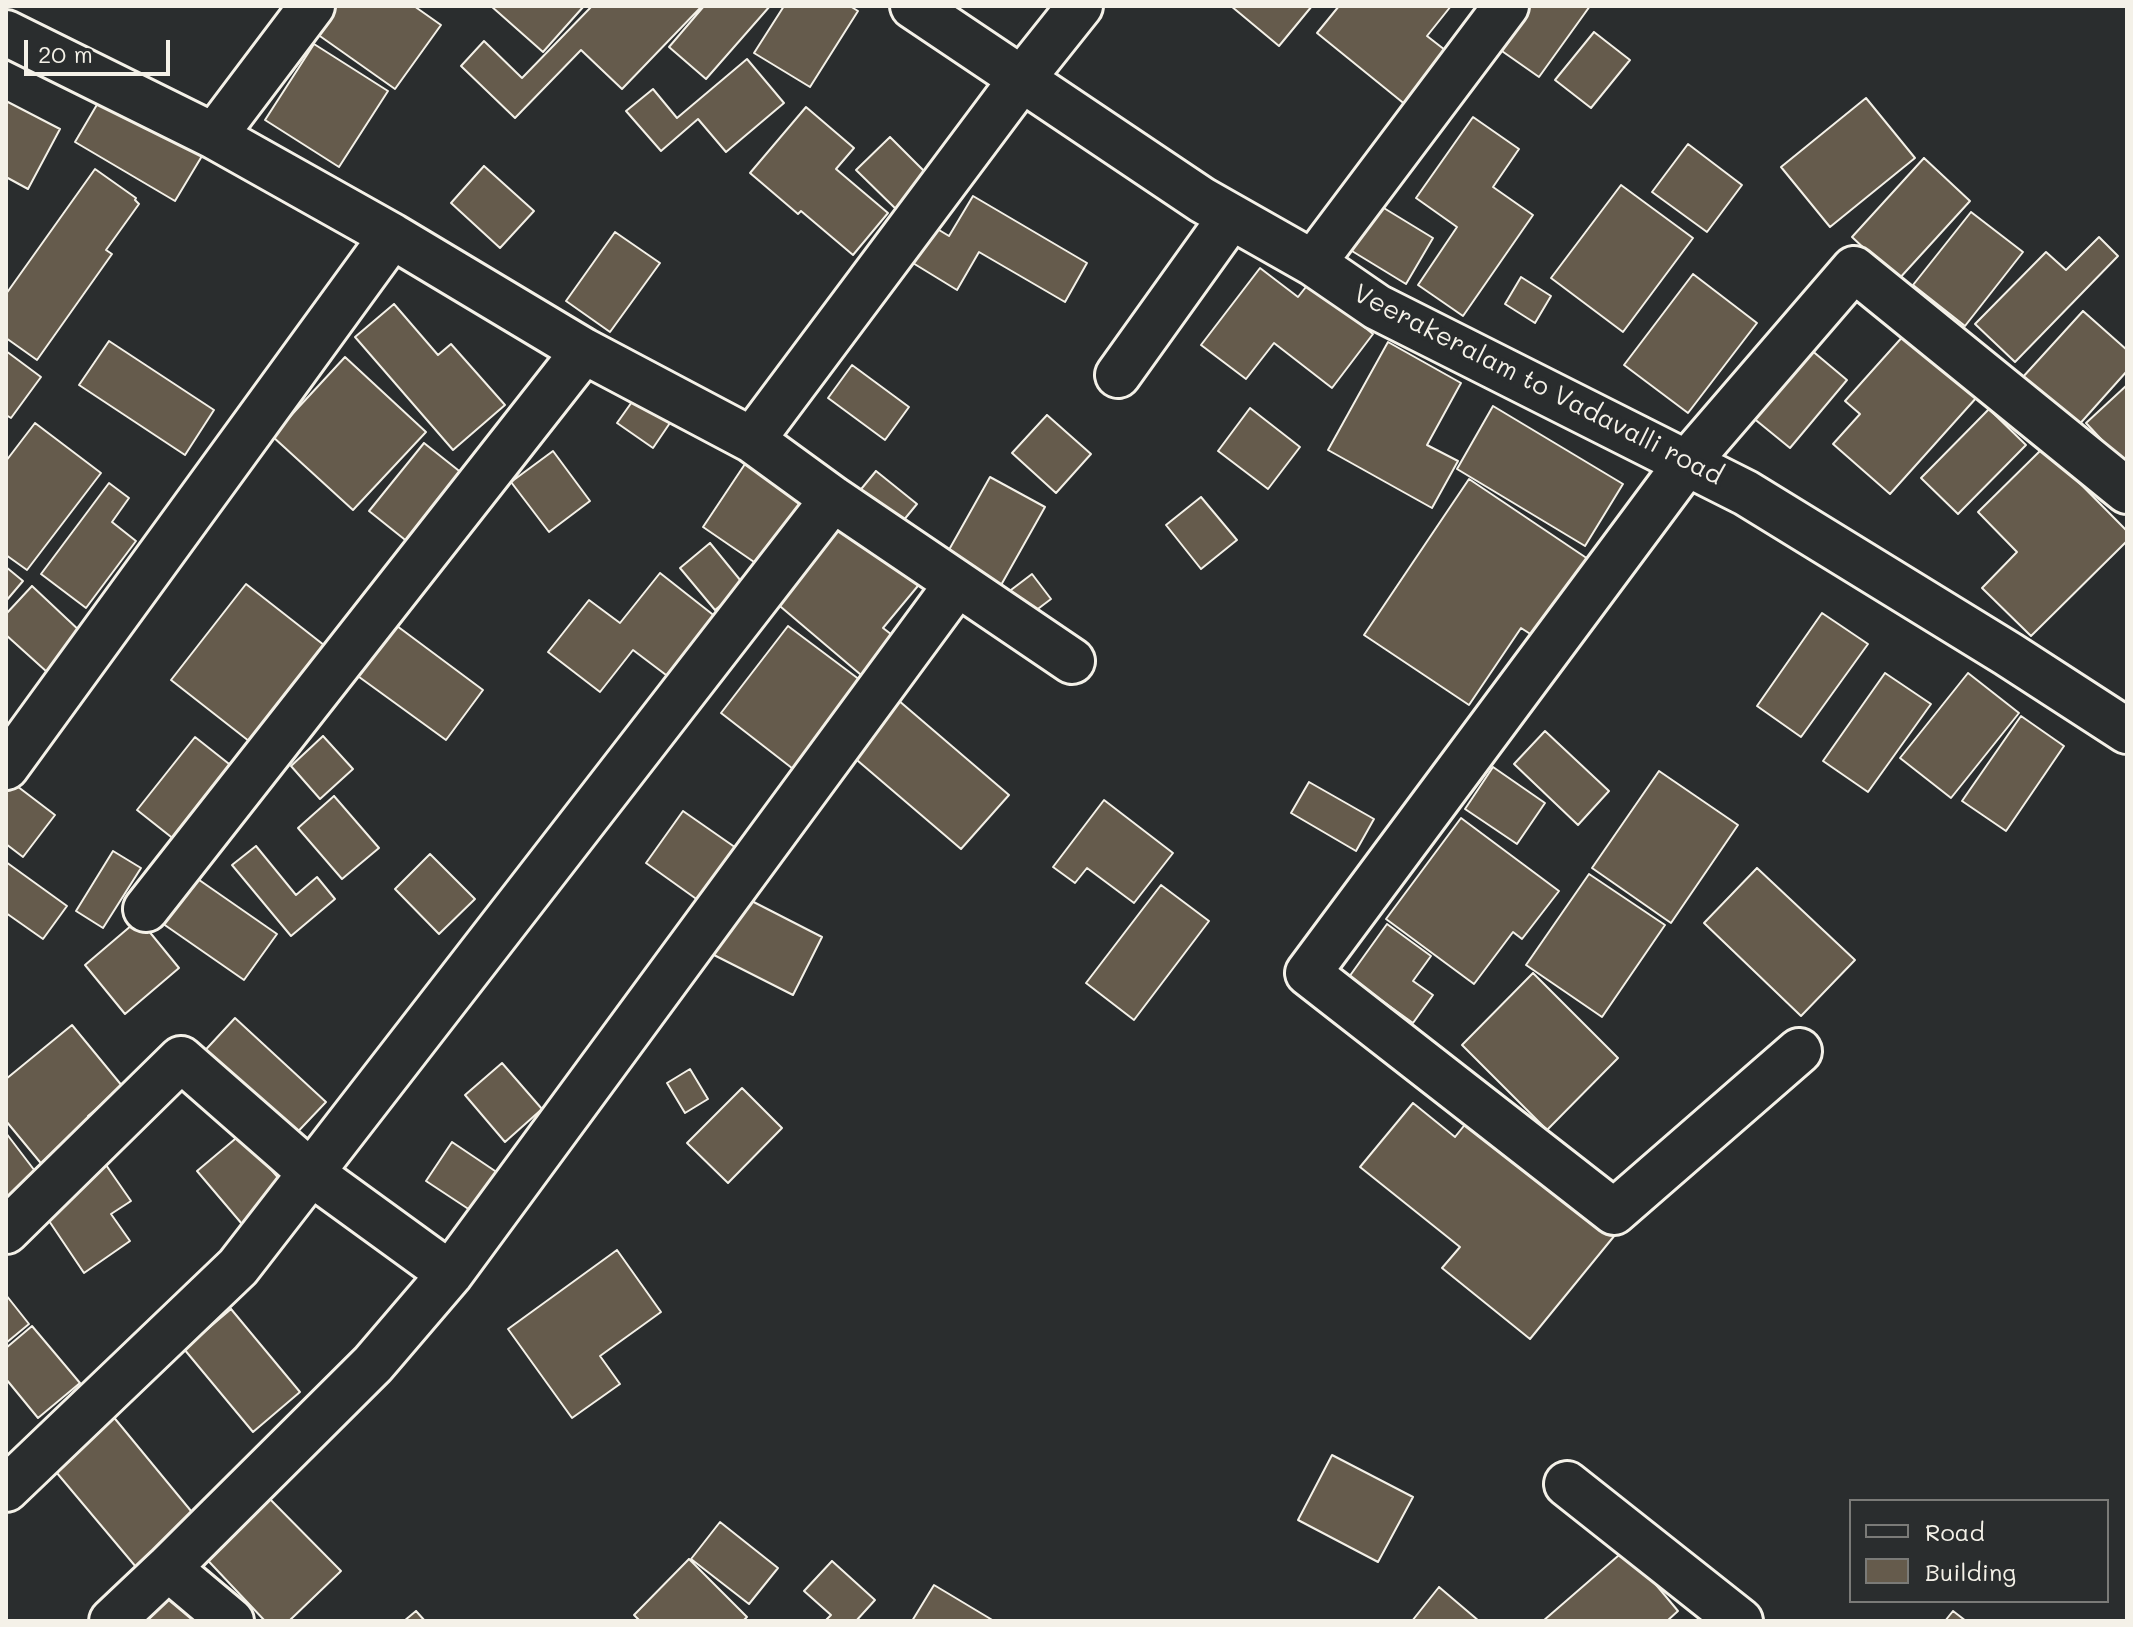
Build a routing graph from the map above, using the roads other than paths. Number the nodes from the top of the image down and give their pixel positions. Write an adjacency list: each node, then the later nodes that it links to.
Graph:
1 (312, 6): 7 (street)
2 (913, 6): 6 (street, Veerakeralam to Vadavalli road)
3 (1080, 6): 6 (street)
4 (1506, 6): 10 (street)
5 (6, 33): 7 (street)
6 (1021, 80): 8 (street, Veerakeralam to Vadavalli road); 13 (street)
7 (214, 136): 9 (street)
8 (1231, 217): 10 (street, Veerakeralam to Vadavalli road); 12 (street)
9 (392, 236): 11 (street); 20 (street)
10 (1313, 263): 14 (street, Veerakeralam to Vadavalli road)
11 (584, 351): 13 (street); 21 (street)
12 (1118, 375)
13 (752, 440): 16 (street)
14 (1686, 464): 15 (street); 19 (street, Veerakeralam to Vadavalli road); 22 (street)
15 (2127, 491)
16 (833, 499): 17 (street); 23 (street)
17 (957, 584): 18 (street); 25 (street)
18 (1072, 661)
19 (2127, 731)
20 (6, 767)
21 (146, 909)
22 (1799, 1051)
23 (311, 1173): 24 (street); 25 (street); 27 (street)
24 (6, 1231)
25 (450, 1274): 28 (street)
26 (1567, 1484): 31 (street)
27 (6, 1489)
28 (168, 1568): 29 (street); 30 (street)
29 (112, 1621)
30 (231, 1621)
31 (1740, 1621)

